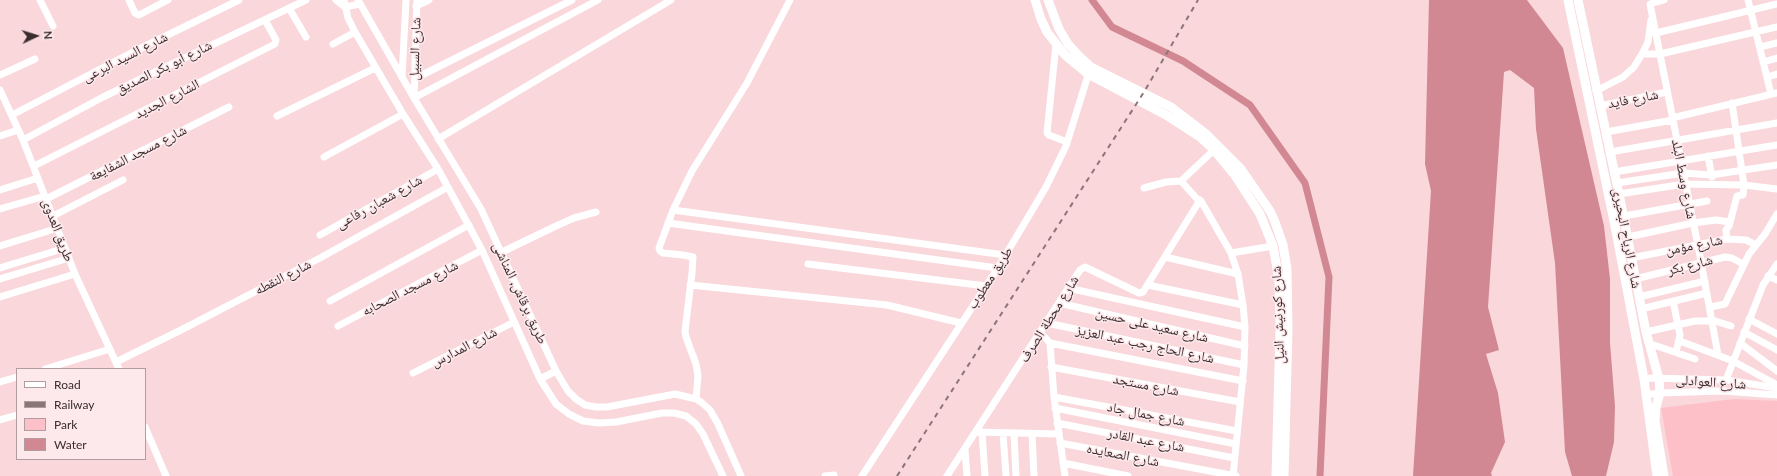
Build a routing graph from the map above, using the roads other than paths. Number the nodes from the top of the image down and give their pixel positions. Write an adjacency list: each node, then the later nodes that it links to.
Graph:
1 (40, 0): 27 (street)
2 (128, 0): 3 (street)
3 (168, 0)
4 (239, 0): 60 (street, شارع السيد البرعى)
5 (306, 0): 24 (street, شارع أبو بكر الصديق)
6 (336, 0): 21 (street)
7 (406, 0): 47 (street, شارع السبيل)
8 (429, 0): 22 (street)
9 (572, 0): 44 (street)
10 (598, 0): 53 (street)
11 (671, 0): 68 (street)
12 (790, 0): 103 (street)
13 (1035, 0): 35 (main road, شارع كورنيش النيل)
14 (1048, 0): 43 (main road, شارع كورنيش النيل)
15 (1568, 0): 189 (main road, شارع الرياح البحيرى)
16 (1578, 0): 50 (main road, شارع الرياح البحيرى)
17 (1664, 0): 20 (street)
18 (1748, 0): 25 (street)
19 (359, 2): 21 (street); 47 (street, طريق برقاش, المناشى)
20 (1649, 2): 31 (street, شارع وسط البلد); 37 (street)
21 (345, 3): 29 (street, طريق برقاش, المناشى)
22 (416, 3): 53 (street, شارع السبيل)
23 (1777, 4): 25 (street)
24 (289, 8): 26 (street, شارع أبو بكر الصديق); 32 (street)
25 (1751, 10): 30 (street); 31 (street)
26 (265, 20): 69 (street, شارع أبو بكر الصديق); 80 (street, الشارع الجديد)
27 (53, 26)
28 (1777, 27): 30 (street)
29 (355, 32): 34 (street); 42 (street, طريق برقاش, المناشى)
30 (1756, 32): 36 (street); 38 (street)
31 (1656, 33): 38 (street, شارع وسط البلد)
32 (306, 37)
33 (1777, 43): 36 (street)
34 (332, 44)
35 (1056, 44): 43 (main road, شارع كورنيش النيل); 71 (street)
36 (1760, 47): 41 (street)
37 (1642, 54): 38 (street); 50 (street)
38 (1660, 54): 51 (street, شارع وسط البلد)
39 (36, 58): 46 (street)
40 (1777, 58): 41 (street)
41 (1763, 62): 48 (street)
42 (376, 68): 59 (street, طريق برقاش, المناشى); 61 (street)
43 (1089, 71): 58 (main road, شارع كورنيش النيل); 71 (street, طريق معطوب)
44 (424, 74)
45 (1777, 74): 48 (street)
46 (0, 75)
47 (402, 77): 53 (street, طريق برقاش, المناشى)
48 (1767, 77): 52 (street)
49 (0, 90): 54 (street, طريق العدوى)
50 (1596, 91): 56 (main road, شارع الرياح البحيرى)
51 (1667, 92): 56 (street, شارع فايد); 62 (street, شارع وسط البلد)
52 (1774, 93): 55 (street)
53 (414, 98): 68 (street, طريق برقاش, المناشى)
54 (2, 100): 60 (street, طريق العدوى)
55 (1732, 103): 62 (street); 65 (street)
56 (1600, 106): 66 (main road, شارع الرياح البحيرى)
57 (229, 107): 98 (street, شارع مسجد الشفايعة)
58 (1168, 111): 73 (main road, شارع كورنيش النيل); 134 (main road, شارع كورنيش النيل)
59 (403, 114): 76 (street); 81 (street, طريق برقاش, المناشى)
60 (12, 115): 64 (street, طريق العدوى)
61 (278, 116)
62 (1673, 119): 66 (street); 70 (street, شارع وسط البلد)
63 (1777, 123): 65 (street)
64 (18, 130): 67 (street); 69 (street, طريق العدوى)
65 (1736, 130): 70 (street); 74 (street)
66 (1606, 132): 75 (main road, شارع الرياح البحيرى)
67 (0, 136)
68 (438, 139): 122 (street, طريق برقاش, المناشى)
69 (23, 140): 80 (street, طريق العدوى)
70 (1677, 140): 75 (street); 78 (street, شارع وسط البلد)
71 (1067, 142): 124 (street, طريق معطوب)
72 (1777, 145): 74 (street)
73 (1214, 150): 88 (street); 119 (main road, شارع كورنيش النيل)
74 (1739, 151): 77 (street); 82 (street)
75 (1610, 152): 83 (main road, شارع الرياح البحيرى)
76 (324, 156)
77 (1708, 156): 78 (street); 85 (street)
78 (1680, 161): 83 (street); 84 (street, شارع وسط البلد)
79 (1777, 165): 82 (street)
80 (34, 166): 86 (street, طريق العدوى)
81 (438, 169): 93 (street, طريق برقاش, المناشى); 113 (street, شارع شعبان رفاعى)
82 (1742, 170): 85 (street); 92 (street)
83 (1614, 172): 89 (main road, شارع الرياح البحيرى)
84 (1683, 173): 85 (street); 89 (street); 90 (street, شارع وسط البلد)
85 (1711, 174): 91 (street)
86 (38, 178): 96 (street); 98 (street, طريق العدوى)
87 (123, 180): 106 (street)
88 (1181, 181): 94 (street); 99 (street)
89 (1617, 183): 97 (main road, شارع الرياح البحيرى)
90 (1685, 184): 91 (street); 97 (street); 101 (street, شارع وسط البلد)
91 (1713, 184): 92 (street)
92 (1744, 185): 95 (street); 108 (street)
93 (448, 187): 111 (street, طريق برقاش, المناشى); 181 (street, شارع النقطه)
94 (1144, 188)
95 (1777, 189)
96 (0, 190)
97 (1619, 194): 107 (main road, شارع الرياح البحيرى)
98 (46, 197): 102 (street, شارع مسجد الشفايعة); 106 (street, طريق العدوى)
99 (1200, 200): 123 (street); 125 (street)
100 (1707, 201): 101 (street)
101 (1689, 204): 107 (street); 110 (street, شارع وسط البلد)
102 (0, 209)
103 (673, 210): 109 (street); 124 (street)
104 (596, 212): 122 (street)
105 (1777, 214): 117 (street)
106 (53, 216): 112 (street, طريق العدوى)
107 (1624, 216): 114 (main road, شارع الرياح البحيرى)
108 (1730, 222): 110 (street); 115 (street)
109 (668, 223): 133 (street); 144 (street)
110 (1693, 223): 114 (street); 116 (street, شارع وسط البلد)
111 (469, 225): 121 (street, طريق برقاش, المناشى); 150 (street)
112 (58, 228): 118 (street); 120 (street, طريق العدوى)
113 (320, 235)
114 (1628, 237): 127 (main road, شارع الرياح البحيرى)
115 (1727, 238): 116 (street, شارع مؤمن); 117 (street, شارع مؤمن)
116 (1698, 244): 127 (street, شارع مؤمن); 128 (street, شارع وسط البلد)
117 (1756, 245): 130 (street)
118 (0, 246)
119 (1273, 246): 123 (street); 135 (main road, شارع كورنيش النيل)
120 (66, 248): 126 (street, طريق العدوى); 132 (street)
121 (482, 250): 158 (street, طريق برقاش, المناشى); 162 (street, شارع مسجد الصحابه)
122 (502, 252): 184 (street, طريق برقاش, المناشى)
123 (1231, 254): 137 (street)
124 (1005, 256): 133 (street, طريق معطوب)
125 (1165, 257): 137 (street); 143 (street)
126 (69, 258): 136 (street, طريق العدوى); 139 (street)
127 (1631, 258): 140 (main road, شارع الرياح البحيرى)
128 (1701, 262): 130 (street, شارع بكر); 140 (street, شارع بكر); 142 (street, شارع وسط البلد)
129 (808, 264): 145 (street)
130 (1743, 264): 154 (street)
131 (1776, 267): 138 (street)
132 (0, 268)
133 (997, 268): 145 (street, طريق معطوب)
134 (1287, 269): 135 (main road); 234 (main road, شارع كورنيش النيل)
135 (1278, 270): 233 (main road, شارع كورنيش النيل)
136 (75, 274): 148 (street); 174 (street, طريق العدوى)
137 (1238, 274): 153 (street)
138 (1768, 276): 141 (street); 156 (street)
139 (0, 279)
140 (1635, 279): 149 (main road, شارع الرياح البحيرى)
141 (1777, 280)
142 (1705, 281): 147 (street, شارع وسط البلد); 149 (street)
143 (1148, 284): 146 (street, شارع محطة الصرف); 153 (street)
144 (690, 285): 159 (street); 200 (street)
145 (986, 286): 159 (street, طريق معطوب)
146 (1068, 288): 152 (street, شارع محطة الصرف); 164 (street)
147 (1707, 293): 151 (street); 154 (street, شارع وسط البلد)
148 (0, 297)
149 (1639, 297): 155 (main road, شارع الرياح البحيرى)
150 (330, 301)
151 (1673, 301): 155 (street); 161 (street)
152 (1059, 303): 160 (street, شارع محطة الصرف); 173 (street, شارع سعيد على حسين)
153 (1244, 305): 164 (street)
154 (1710, 307): 157 (street, شارع وسط البلد)
155 (1641, 309): 165 (main road, شارع الرياح البحيرى)
156 (1749, 319): 166 (street); 167 (street)
157 (1712, 320): 161 (street); 163 (street); 177 (street, شارع وسط البلد)
158 (514, 322): 186 (street, شارع المدارس); 188 (street, طريق برقاش, المناشى)
159 (961, 323): 223 (street, طريق معطوب)
160 (1047, 323): 168 (street, شارع محطة الصرف); 180 (street, شارع الحاج رجب عبد العزيز)
161 (1678, 324): 165 (street); 169 (street)
162 (338, 326)
163 (1732, 326)
164 (1245, 327): 173 (street)
165 (1646, 332): 171 (main road, شارع الرياح البحيرى)
166 (1744, 332): 172 (street); 175 (street)
167 (1777, 332)
168 (1041, 333): 170 (street); 208 (street, شارع محطة الصرف)
169 (1680, 341): 176 (street); 177 (street)
170 (1050, 343): 182 (street); 192 (street)
171 (1648, 343): 176 (street); 190 (main road, شارع الرياح البحيرى)
172 (1740, 343): 179 (street); 185 (street)
173 (1245, 346): 180 (street)
174 (110, 350): 181 (street, طريق العدوى); 183 (street)
175 (1777, 350)
176 (1676, 352): 178 (street)
177 (1718, 356): 179 (street)
178 (1695, 359)
179 (1733, 361): 191 (street); 194 (street)
180 (1244, 365): 192 (street)
181 (118, 366)
182 (1051, 367): 199 (street); 201 (street, شارع مستجد)
183 (48, 368)
184 (556, 371): 188 (street); 200 (street, طريق برقاش, المناشى)
185 (1777, 371)
186 (413, 373)
187 (16, 377): 193 (street)
188 (540, 379): 220 (street, طريق برقاش, المناشى)
189 (1644, 379): 190 (street, شارع العوادلى); 197 (main road, شارع الرياح البحيرى)
190 (1659, 379): 191 (street, شارع العوادلى); 196 (main road, شارع الرياح البحيرى)
191 (1726, 380): 195 (street, شارع العوادلى)
192 (1242, 381): 201 (street)
193 (0, 382)
194 (1777, 385)
195 (1777, 388)
196 (1660, 393): 197 (street, شارع العوادلى); 198 (street, شارع العوادلى); 236 (main road, شارع الرياح البحيرى)
197 (1646, 395): 235 (main road, شارع الرياح البحيرى)
198 (1777, 395)
199 (1054, 397): 202 (street); 207 (street, شارع جمال جاد)
200 (696, 399): 221 (street, طريق برقاش, المناشى)
201 (1240, 402): 207 (street)
202 (1055, 408): 205 (street); 214 (street)
203 (16, 415): 204 (street)
204 (0, 420)
205 (1057, 423): 212 (street); 216 (street, شارع عبد القادر)
206 (146, 430): 219 (street)
207 (1237, 431): 214 (street)
208 (980, 432): 209 (street); 215 (street, شارع محطة الصرف); 226 (street)
209 (1003, 433): 210 (street); 227 (street)
210 (1014, 433): 211 (street); 228 (street)
211 (1032, 434): 212 (street); 229 (street)
212 (1059, 434): 213 (street)
213 (1060, 443): 217 (street); 232 (street, شارع الصعايده)
214 (1236, 444): 216 (street)
215 (965, 450): 224 (street, شارع محطة الصرف); 225 (street)
216 (1234, 458): 232 (street)
217 (1063, 463): 230 (street); 231 (street)
218 (834, 475): 222 (street)
219 (166, 476)
220 (724, 476)
221 (741, 476)
222 (826, 476)
223 (862, 476)
224 (947, 476)
225 (967, 476)
226 (985, 476)
227 (1006, 476)
228 (1016, 476)
229 (1034, 476)
230 (1065, 476)
231 (1128, 476)
232 (1234, 476)
233 (1276, 476)
234 (1284, 476)
235 (1657, 476)
236 (1664, 476)

